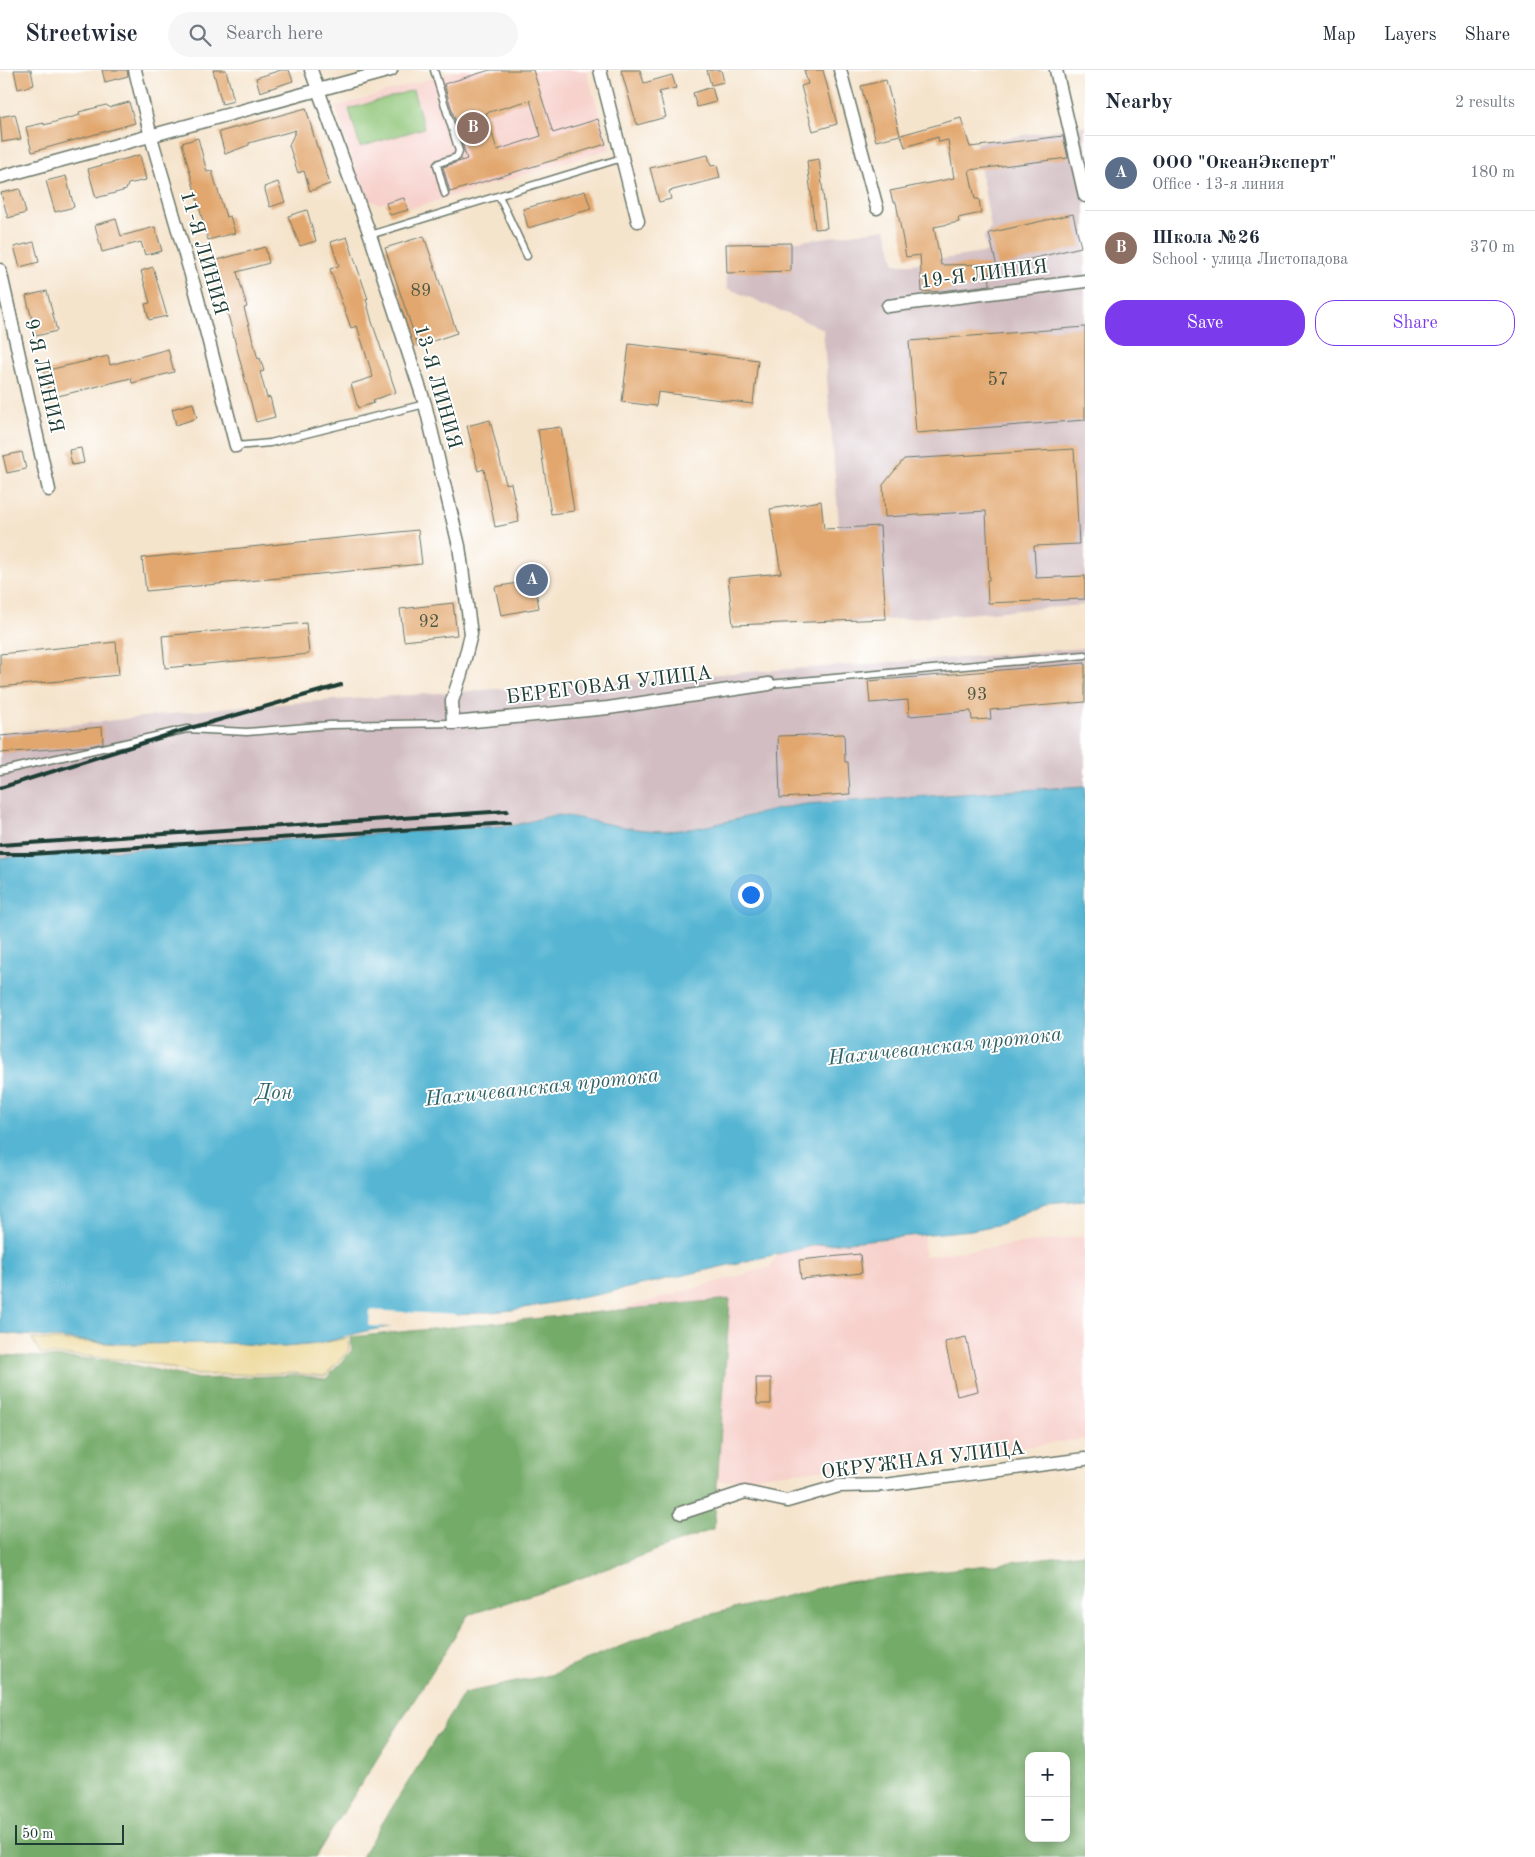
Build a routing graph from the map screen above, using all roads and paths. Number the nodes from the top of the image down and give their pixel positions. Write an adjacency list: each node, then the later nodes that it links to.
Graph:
1 (135, 70): 9 (street, 11-Я ЛИНИЯ)
2 (311, 70): 8 (street, 13-Я ЛИНИЯ)
3 (391, 70): 8 (street)
4 (434, 70): 12 (lane)
5 (600, 70): 10 (street)
6 (840, 70): 15 (street)
7 (1056, 70): 14 (street)
8 (318, 91): 9 (street); 17 (street, 13-Я ЛИНИЯ)
9 (150, 136): 11 (street); 23 (street, 11-Я ЛИНИЯ)
10 (622, 158): 13 (lane); 16 (street)
11 (0, 178)
12 (445, 194)
13 (499, 196): 17 (lane); 18 (lane)
14 (1085, 196)
15 (876, 208)
16 (638, 221)
17 (370, 235): 22 (street, 13-Я ЛИНИЯ)
18 (527, 256)
19 (0, 270): 24 (street, 9-Я ЛИНИЯ)
20 (1085, 281): 21 (street, 19-Я ЛИНИЯ)
21 (888, 306)
22 (425, 404): 23 (lane); 27 (street, 13-Я ЛИНИЯ)
23 (236, 446)
24 (49, 490)
25 (1085, 656): 26 (lane)
26 (769, 684): 27 (street, БЕРЕГОВАЯ УЛИЦА)
27 (453, 723): 28 (lane)
28 (0, 771)
29 (1085, 1459): 30 (street, ОКРУЖНАЯ УЛИЦА)
30 (681, 1513)

